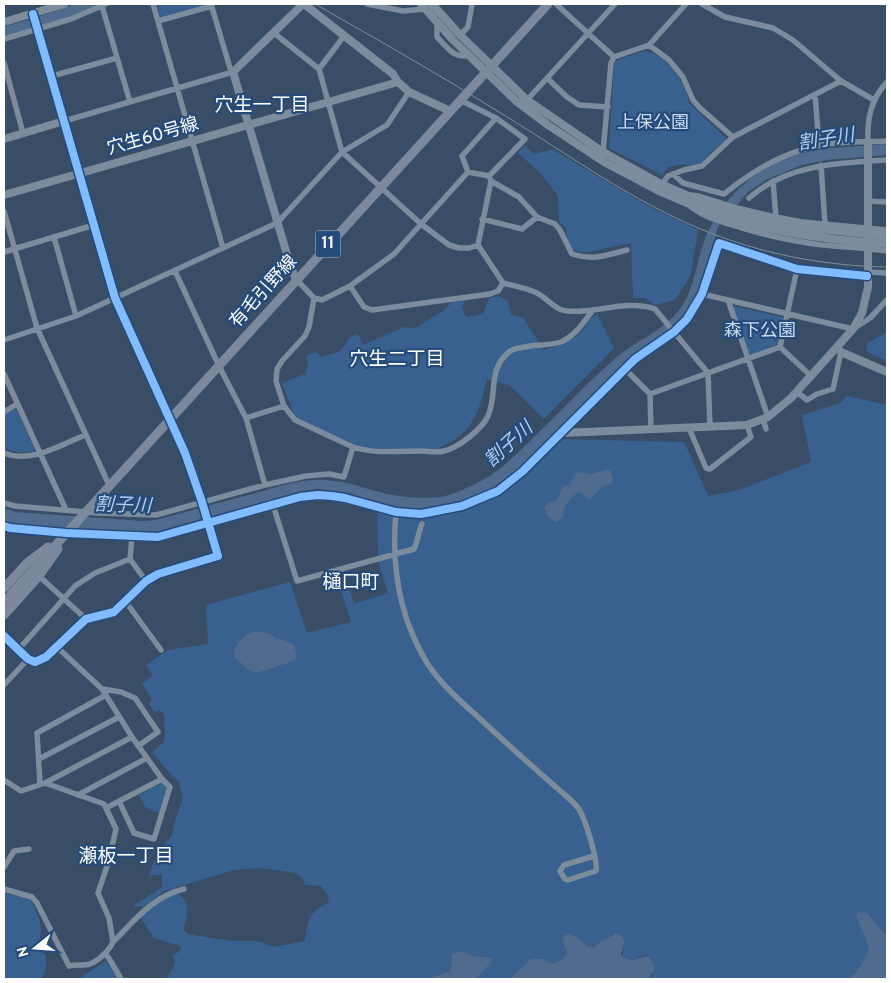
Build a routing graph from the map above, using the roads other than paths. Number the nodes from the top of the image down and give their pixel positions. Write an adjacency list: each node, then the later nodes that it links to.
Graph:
1 (64, 4): 14 (street)
2 (152, 4): 18 (street)
3 (304, 4): 20 (street); 23 (street)
4 (367, 4): 15 (street)
5 (432, 4): 22 (street)
6 (472, 4): 22 (street)
7 (548, 4): 29 (main road, 有毛引野線 / 11)
8 (556, 4): 21 (street)
9 (615, 4): 21 (street)
10 (686, 4): 25 (street)
11 (702, 4): 34 (street)
12 (104, 5): 19 (street); 27 (street)
13 (212, 5): 18 (street); 31 (street)
14 (56, 6): 16 (street)
15 (423, 6): 29 (street)
16 (34, 16): 17 (street); 19 (street)
17 (4, 22)
18 (158, 22): 37 (street)
19 (38, 28): 24 (street); 32 (street)
20 (274, 33): 30 (street); 31 (street)
21 (588, 34): 26 (street); 33 (street)
22 (460, 35): 29 (street)
23 (344, 36): 30 (street); 35 (street)
24 (4, 39)
25 (649, 45): 26 (street); 51 (street)
26 (614, 57): 45 (street)
27 (117, 58): 32 (street); 44 (street)
28 (4, 63): 50 (street)
29 (488, 68): 40 (main road, 有毛引野線 / 11); 41 (street); 68 (street)
30 (319, 69): 43 (street)
31 (233, 72): 37 (street); 49 (street)
32 (52, 76): 48 (street)
33 (547, 78): 41 (street); 45 (street)
34 (842, 81): 39 (street); 42 (street)
35 (398, 82): 38 (street); 43 (street, 穴生60号線)
36 (887, 82): 42 (street)
37 (177, 88): 44 (street); 53 (street)
38 (409, 92): 46 (street); 57 (street)
39 (816, 94): 51 (street); 56 (street)
40 (460, 100): 46 (main road, 有毛引野線 / 11); 47 (street)
41 (527, 100): 58 (street)
42 (874, 100): 55 (street)
43 (328, 101): 49 (street, 穴生60号線); 57 (street)
44 (130, 102): 48 (street)
45 (608, 107): 58 (street)
46 (450, 110): 67 (main road, 有毛引野線 / 11)
47 (496, 118): 62 (street); 65 (street)
48 (64, 121): 50 (street); 63 (street)
49 (250, 125): 53 (street, 穴生60号線); 79 (street)
50 (23, 133): 52 (street)
51 (733, 137): 64 (street)
52 (4, 139)
53 (191, 141): 63 (street, 穴生60号線); 89 (street)
54 (887, 141): 55 (street)
55 (868, 143): 56 (street); 59 (street)
56 (819, 145): 64 (street)
57 (342, 152): 67 (street); 79 (street)
58 (603, 152): 68 (street)
59 (868, 160): 60 (street); 61 (street); 72 (street)
60 (887, 160)
61 (821, 165): 66 (street); 81 (street)
62 (468, 172): 65 (street); 80 (street)
63 (79, 174): 69 (street, 穴生60号線); 82 (street)
64 (673, 174): 68 (street)
65 (490, 178): 76 (street); 78 (street)
66 (773, 181): 71 (street); 77 (street)
67 (381, 187): 80 (street); 99 (main road, 有毛引野線 / 11)
68 (660, 188): 70 (street)
69 (4, 196)
70 (683, 198): 74 (street); 77 (street); 90 (street)
71 (749, 198)
72 (867, 201): 73 (street); 83 (street)
73 (887, 202)
74 (695, 203): 85 (street, bridge); 87 (street, bridge)
75 (4, 211): 91 (street)
76 (536, 217): 78 (street); 92 (street)
77 (776, 217): 81 (street)
78 (482, 220): 88 (street)
79 (278, 223): 89 (street); 99 (street)
80 (421, 224): 88 (street); 101 (street)
81 (825, 224): 83 (street)
82 (94, 225): 86 (street); 103 (street)
83 (868, 228): 84 (street); 90 (street)
84 (887, 230)
85 (887, 236)
86 (54, 237): 91 (street); 109 (street)
87 (887, 244)
88 (478, 245): 100 (street)
89 (223, 248): 96 (street)
90 (868, 248): 93 (street); 98 (street)
91 (14, 249): 94 (street); 110 (street)
92 (627, 250)
93 (887, 251)
94 (4, 252)
95 (797, 269): 98 (street); 102 (street); 108 (street)
96 (175, 271): 103 (street); 117 (street)
97 (887, 273): 98 (street)
98 (867, 274): 111 (street)
99 (296, 279): 104 (street); 117 (main road, 有毛引野線 / 11)
100 (503, 283): 101 (street); 107 (street)
101 (350, 286): 104 (street)
102 (702, 294): 105 (street); 112 (street)
103 (115, 298): 109 (street); 130 (street)
104 (314, 298): 126 (street)
105 (728, 300): 108 (street); 116 (street)
106 (887, 300): 111 (street)
107 (592, 310): 112 (street); 138 (street)
108 (788, 314): 111 (street); 114 (street)
109 (76, 316): 110 (street)
110 (37, 328): 113 (street); 137 (street)
111 (852, 329): 115 (street)
112 (673, 330): 118 (street); 120 (street)
113 (4, 340)
114 (780, 348): 116 (street); 122 (street)
115 (839, 350): 119 (street); 122 (street); 123 (street)
116 (748, 358): 120 (street); 129 (street)
117 (219, 366): 128 (street); 130 (main road, 有毛引野線 / 11)
118 (625, 369): 124 (street); 136 (street)
119 (887, 372)
120 (708, 373): 124 (street); 132 (street)
121 (4, 374): 125 (street)
122 (811, 376): 123 (street)
123 (798, 392): 129 (street)
124 (650, 394): 134 (street)
125 (17, 404): 127 (street); 140 (street)
126 (284, 406): 128 (street); 138 (street)
127 (4, 412)
128 (246, 418): 142 (street)
129 (765, 418): 131 (street); 135 (street)
130 (170, 419): 141 (main road, 有毛引野線 / 11); 144 (street)
131 (747, 425): 132 (street); 133 (street)
132 (710, 427): 133 (street)
133 (688, 428): 134 (street)
134 (651, 429): 136 (street)
135 (766, 429)
136 (562, 433): 148 (street)
137 (84, 435): 140 (street); 141 (street)
138 (353, 447): 142 (street)
139 (4, 454): 140 (street)
140 (40, 454): 146 (street)
141 (109, 485): 147 (main road, 有毛引野線 / 11)
142 (265, 485): 144 (street)
143 (4, 503): 146 (street)
144 (202, 503): 147 (street); 149 (street)
145 (273, 505): 148 (street); 149 (street); 154 (street)
146 (66, 510): 147 (street)
147 (85, 512): 152 (main road, 有毛引野線 / 11)
148 (396, 512): 154 (street)
149 (208, 521): 153 (street); 157 (street)
150 (422, 524): 154 (street)
151 (4, 526): 152 (street)
152 (69, 531): 153 (street); 156 (main road); 158 (main road); 160 (main road, 有毛引野線 / 11)
153 (132, 537): 155 (street)
154 (394, 554): 184 (street)
155 (130, 558): 157 (street); 159 (street)
156 (39, 576): 159 (street); 162 (main road)
157 (146, 581): 161 (street)
158 (4, 588)
159 (63, 599): 163 (street); 166 (street)
160 (4, 602)
161 (126, 602): 163 (street); 167 (street)
162 (4, 615)
163 (86, 619): 165 (street)
164 (4, 636): 166 (street)
165 (58, 647): 168 (street); 170 (street)
166 (18, 650): 168 (street)
167 (161, 650)
168 (28, 659): 169 (street)
169 (4, 685)
170 (102, 689): 171 (street); 174 (street)
171 (106, 696): 172 (street); 176 (street)
172 (119, 717): 173 (street); 176 (street)
173 (132, 737): 174 (street); 179 (street)
174 (138, 746): 175 (street)
175 (147, 758): 177 (street); 180 (street)
176 (39, 759): 179 (street)
177 (162, 779): 181 (street); 181 (street)
178 (4, 780): 179 (street)
179 (42, 784): 180 (street)
180 (78, 795): 182 (street)
181 (119, 801): 182 (street)
182 (106, 808): 188 (street)
183 (29, 848): 185 (street)
184 (594, 856): 184 (street)
185 (4, 867)
186 (4, 889): 189 (street)
187 (184, 889): 188 (street)
188 (113, 942): 189 (street)
189 (105, 953): 190 (street)
190 (121, 979)

